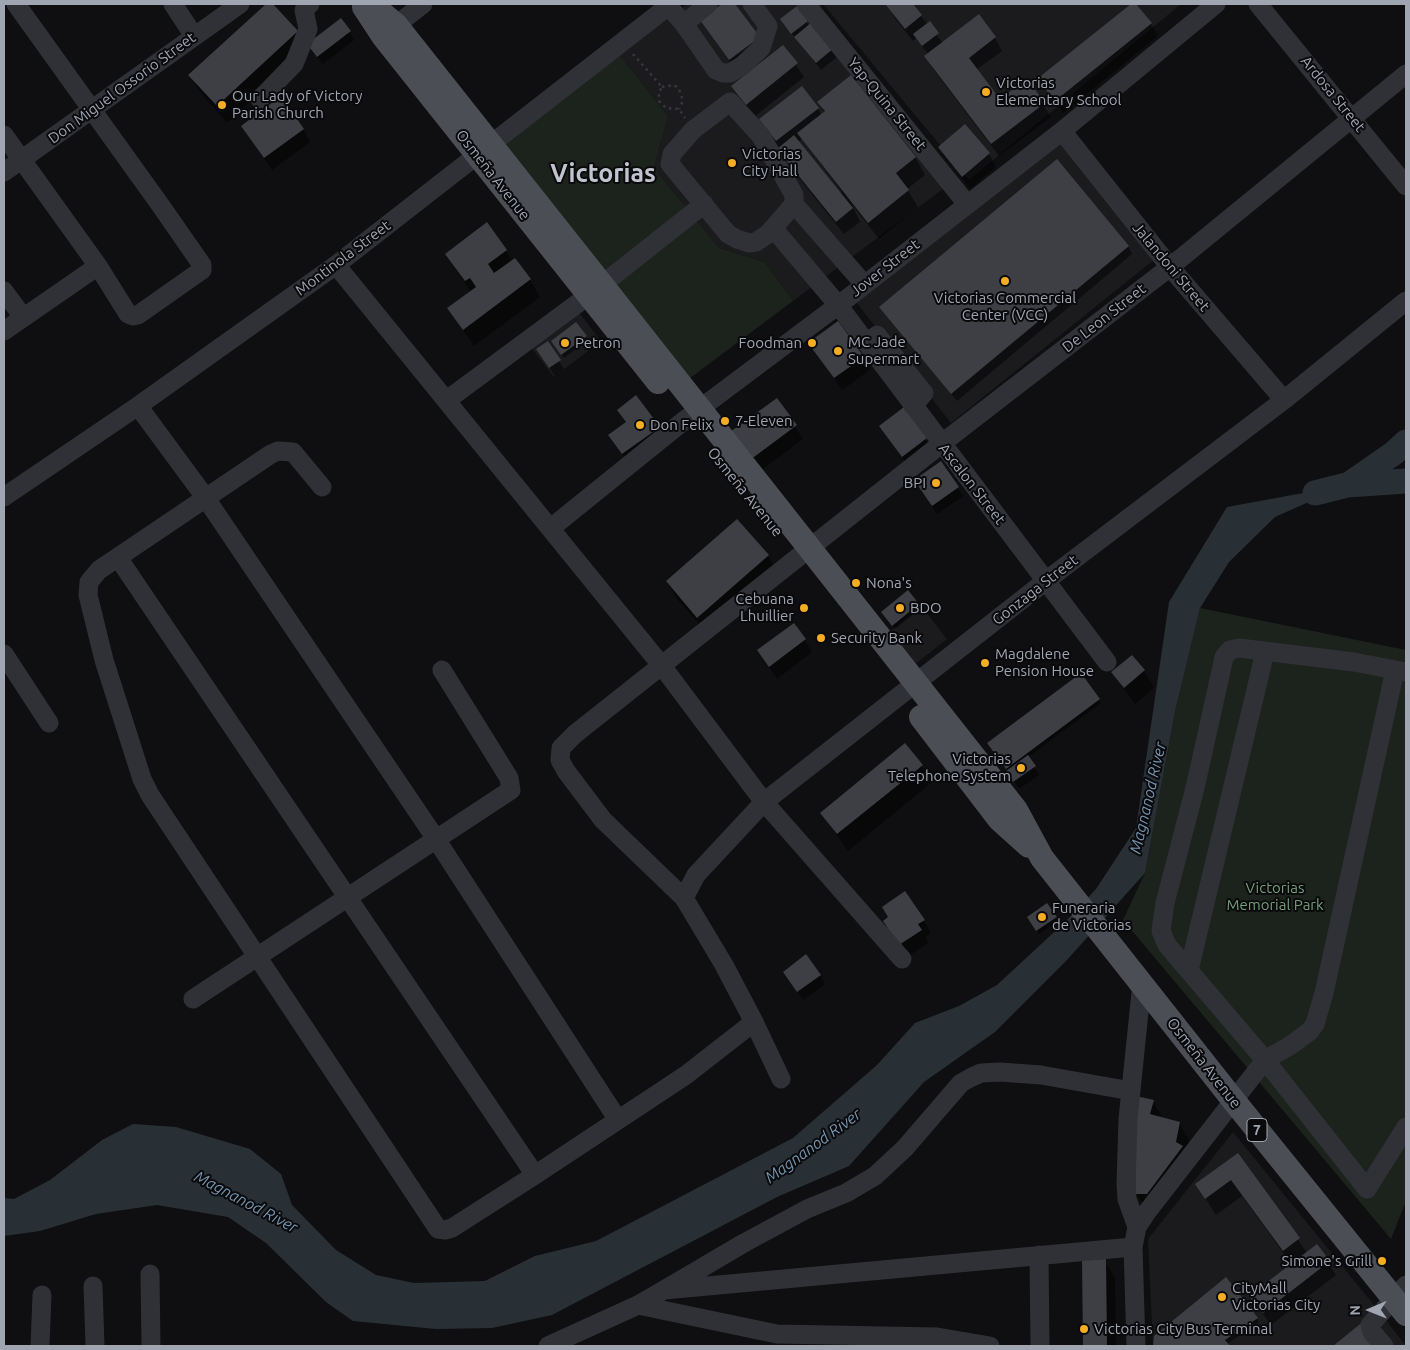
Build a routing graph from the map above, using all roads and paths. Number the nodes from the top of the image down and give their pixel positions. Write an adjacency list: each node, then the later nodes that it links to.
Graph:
1 (16, 4): 22 (street)
2 (173, 4): 16 (street)
3 (240, 4): 16 (street, Don Miguel Ossorio Street)
4 (310, 4): 20 (street)
5 (361, 4): 15 (main road, Osmeña Avenue / 7)
6 (372, 4): 15 (main road, Osmeña Avenue / 7)
7 (423, 4): 15 (street)
8 (708, 4): 14 (street)
9 (752, 4): 14 (street)
10 (806, 4): 33 (street, Yap-Quina Street)
11 (1216, 4): 25 (street, Jover Street)
12 (1258, 4): 23 (street, Ardosa Street)
13 (670, 5): 14 (street); 17 (street, Montinola Street)
14 (684, 24)
15 (389, 30): 27 (main road, Osmeña Avenue / 7)
16 (194, 36): 22 (street, Don Miguel Ossorio Street)
17 (622, 41): 19 (path); 27 (street, Montinola Street)
18 (1406, 74): 23 (street, De Leon Street)
19 (662, 86): 21 (path); 21 (path)
20 (260, 99)
21 (679, 109): 24 (path)
22 (93, 110): 28 (street, Don Miguel Ossorio Street); 36 (street)
23 (1352, 117): 30 (street, Ardosa Street); 37 (street, De Leon Street)
24 (693, 130): 31 (street); 32 (street)
25 (1062, 132): 33 (street, Jover Street); 37 (street, Jalandoni Street)
26 (4, 135): 28 (street)
27 (484, 150): 35 (street, Montinola Street); 39 (main road, Osmeña Avenue / 7)
28 (21, 160): 29 (street, Don Miguel Ossorio Street); 36 (street)
29 (4, 172)
30 (1406, 186)
31 (704, 204): 34 (street); 39 (street)
32 (794, 204): 34 (street); 38 (street)
33 (967, 204): 38 (street, Jover Street)
34 (773, 228): 42 (street, Ascalon Street)
35 (336, 265): 45 (street); 47 (street, Montinola Street)
36 (98, 266): 43 (street)
37 (1170, 267): 46 (street, Jalandoni Street); 49 (street, De Leon Street)
38 (864, 284): 42 (street, Jover Street)
39 (596, 290): 45 (street); 48 (main road, Osmeña Avenue / 7)
40 (4, 291): 43 (street)
41 (1406, 301): 46 (street, Gonzaga Street)
42 (838, 305): 48 (street, Jover Street); 49 (street, Ascalon Street)
43 (23, 317): 44 (street)
44 (4, 331)
45 (447, 400): 53 (street)
46 (1284, 400): 56 (street, Gonzaga Street)
47 (138, 406): 51 (street, Montinola Street); 52 (street)
48 (693, 414): 53 (street, Jover Street); 54 (main road, Osmeña Avenue / 7)
49 (941, 444): 54 (street, De Leon Street); 56 (street, Ascalon Street)
50 (322, 487): 52 (street)
51 (4, 497)
52 (205, 498): 55 (street); 66 (street)
53 (550, 528): 60 (street)
54 (804, 553): 60 (street, De Leon Street); 63 (main road, Osmeña Avenue / 7)
55 (119, 559): 67 (street); 69 (street)
56 (1047, 580): 59 (street, Ascalon Street); 63 (street, Gonzaga Street)
57 (1265, 652): 62 (street); 71 (street); 71 (street)
58 (4, 654): 64 (street)
59 (1108, 662)
60 (662, 666): 65 (street); 68 (street, De Leon Street)
61 (442, 670): 66 (street)
62 (1401, 671): 75 (street)
63 (910, 689): 65 (street, Gonzaga Street); 72 (main road, Osmeña Avenue / 7)
64 (49, 722)
65 (764, 802): 68 (street, Gonzaga Street); 70 (street)
66 (436, 839): 67 (street); 79 (street)
67 (348, 897): 69 (street); 81 (street)
68 (684, 898): 74 (street, De Leon Street)
69 (259, 957): 73 (street); 81 (street)
70 (902, 959)
71 (1189, 970): 75 (street)
72 (1142, 983): 77 (street); 78 (main road, Osmeña Avenue / 7)
73 (193, 999)
74 (754, 1022): 76 (street, De Leon Street); 79 (street)
75 (1265, 1060): 78 (street); 80 (street)
76 (781, 1079)
77 (1131, 1091): 82 (street); 87 (street)
78 (1234, 1101): 82 (street); 89 (main road, Osmeña Avenue / 7)
79 (618, 1120): 81 (street)
80 (1406, 1127)
81 (535, 1176)
82 (1137, 1227): 83 (street)
83 (1133, 1247): 84 (street); 98 (street)
84 (1038, 1256): 87 (street); 97 (street)
85 (150, 1274): 94 (street)
86 (93, 1286): 93 (street)
87 (664, 1290): 90 (street)
88 (42, 1295): 92 (street)
89 (1402, 1299): 99 (street)
90 (638, 1305): 91 (street); 95 (street)
91 (777, 1340): 96 (street)
92 (40, 1346)
93 (95, 1346)
94 (151, 1346)
95 (548, 1346)
96 (990, 1346)
97 (1040, 1346)
98 (1136, 1346)
99 (1384, 1346)

